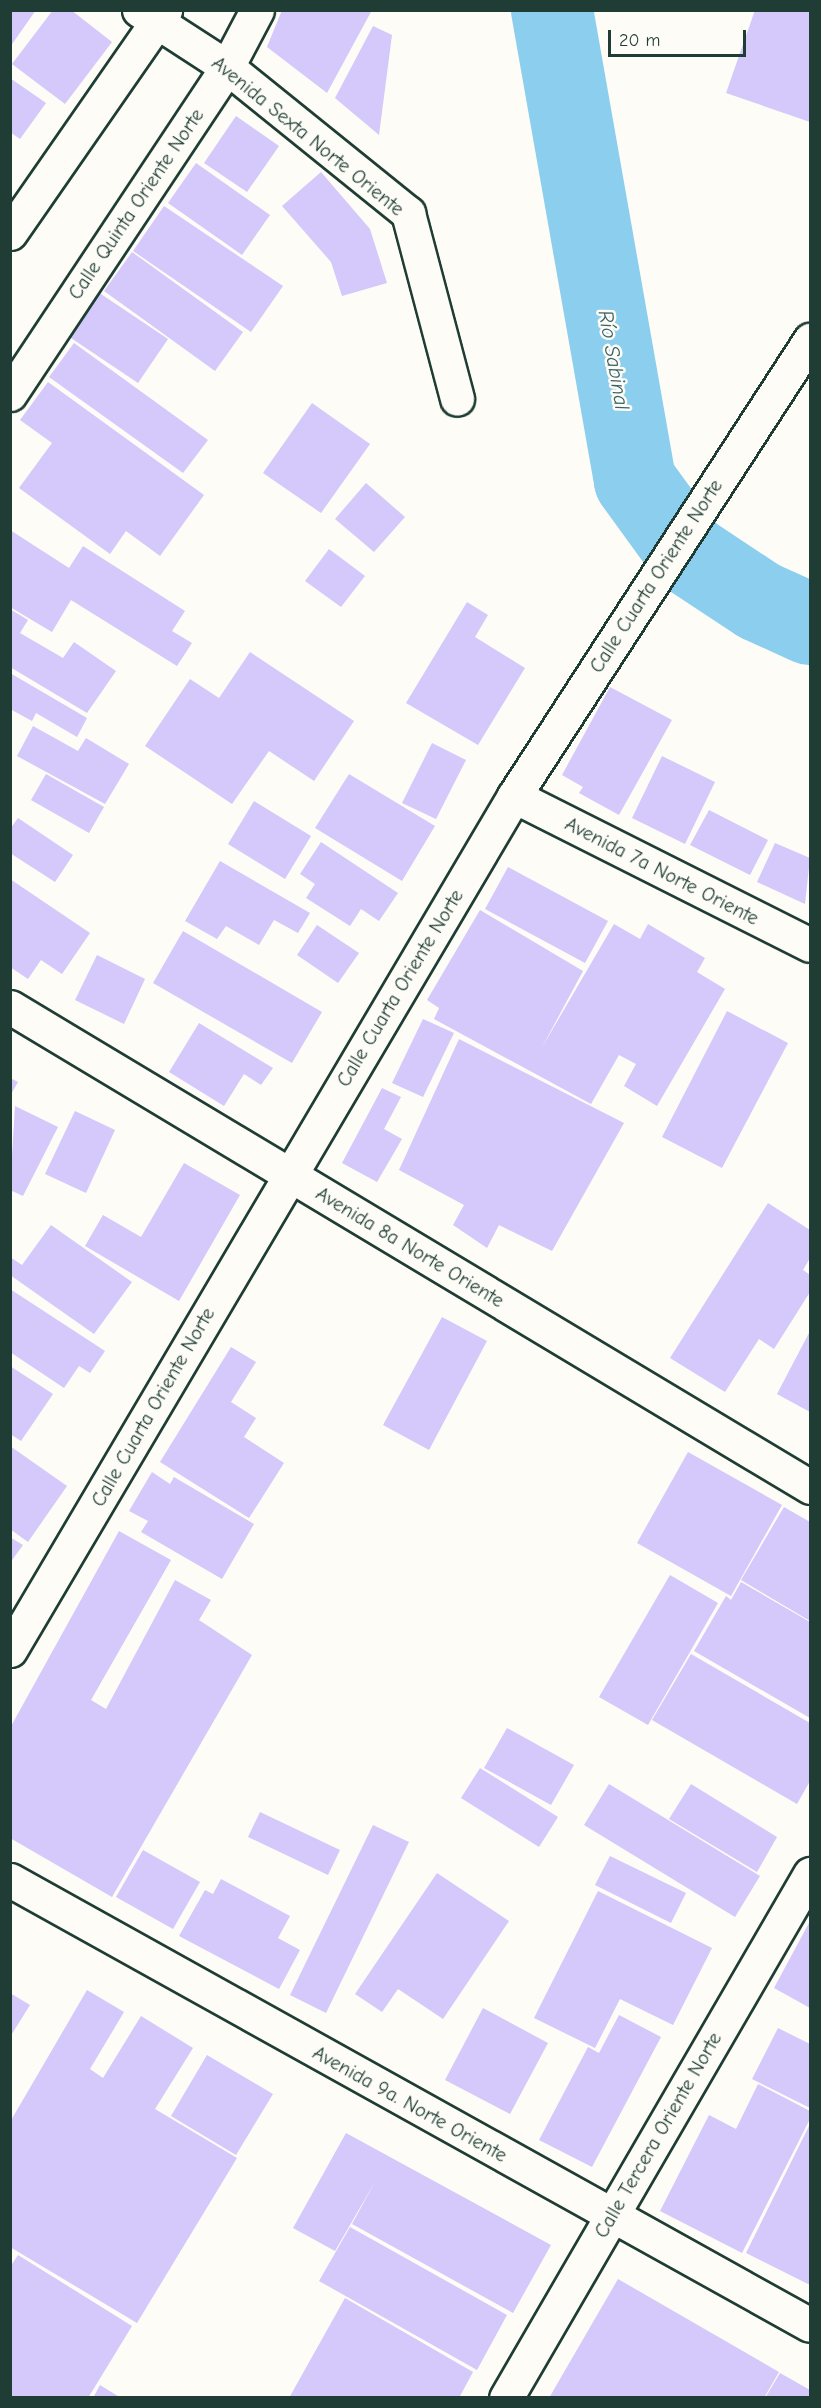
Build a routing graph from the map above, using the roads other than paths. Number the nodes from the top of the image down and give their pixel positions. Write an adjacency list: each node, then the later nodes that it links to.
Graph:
1 (257, 10): 3 (street, Calle Quinta Oriente Norte)
2 (154, 15): 3 (street, Avenida Sexta Norte Oriente); 4 (street)
3 (227, 67): 6 (street, Calle Quinta Oriente Norte); 7 (street, Avenida Sexta Norte Oriente)
4 (10, 233)
5 (810, 340): 8 (street, Calle Cuarta Oriente Norte)
6 (10, 394)
7 (457, 399)
8 (514, 796): 9 (street, Avenida 7a Norte Oriente); 11 (street, Calle Cuarta Oriente Norte)
9 (810, 945)
10 (10, 1007): 11 (street, Avenida 8a Norte Oriente)
11 (290, 1175): 12 (street, Avenida 8a Norte Oriente); 13 (street, Calle Cuarta Oriente Norte)
12 (810, 1487)
13 (10, 1650)
14 (810, 1874): 16 (street, Calle Tercera Oriente Norte)
15 (10, 1880): 16 (street, Avenida 9a. Norte Oriente)
16 (610, 2217): 17 (street, Avenida 9a. Norte Oriente); 18 (street, Calle Tercera Oriente Norte)
17 (810, 2325)
18 (506, 2397)

